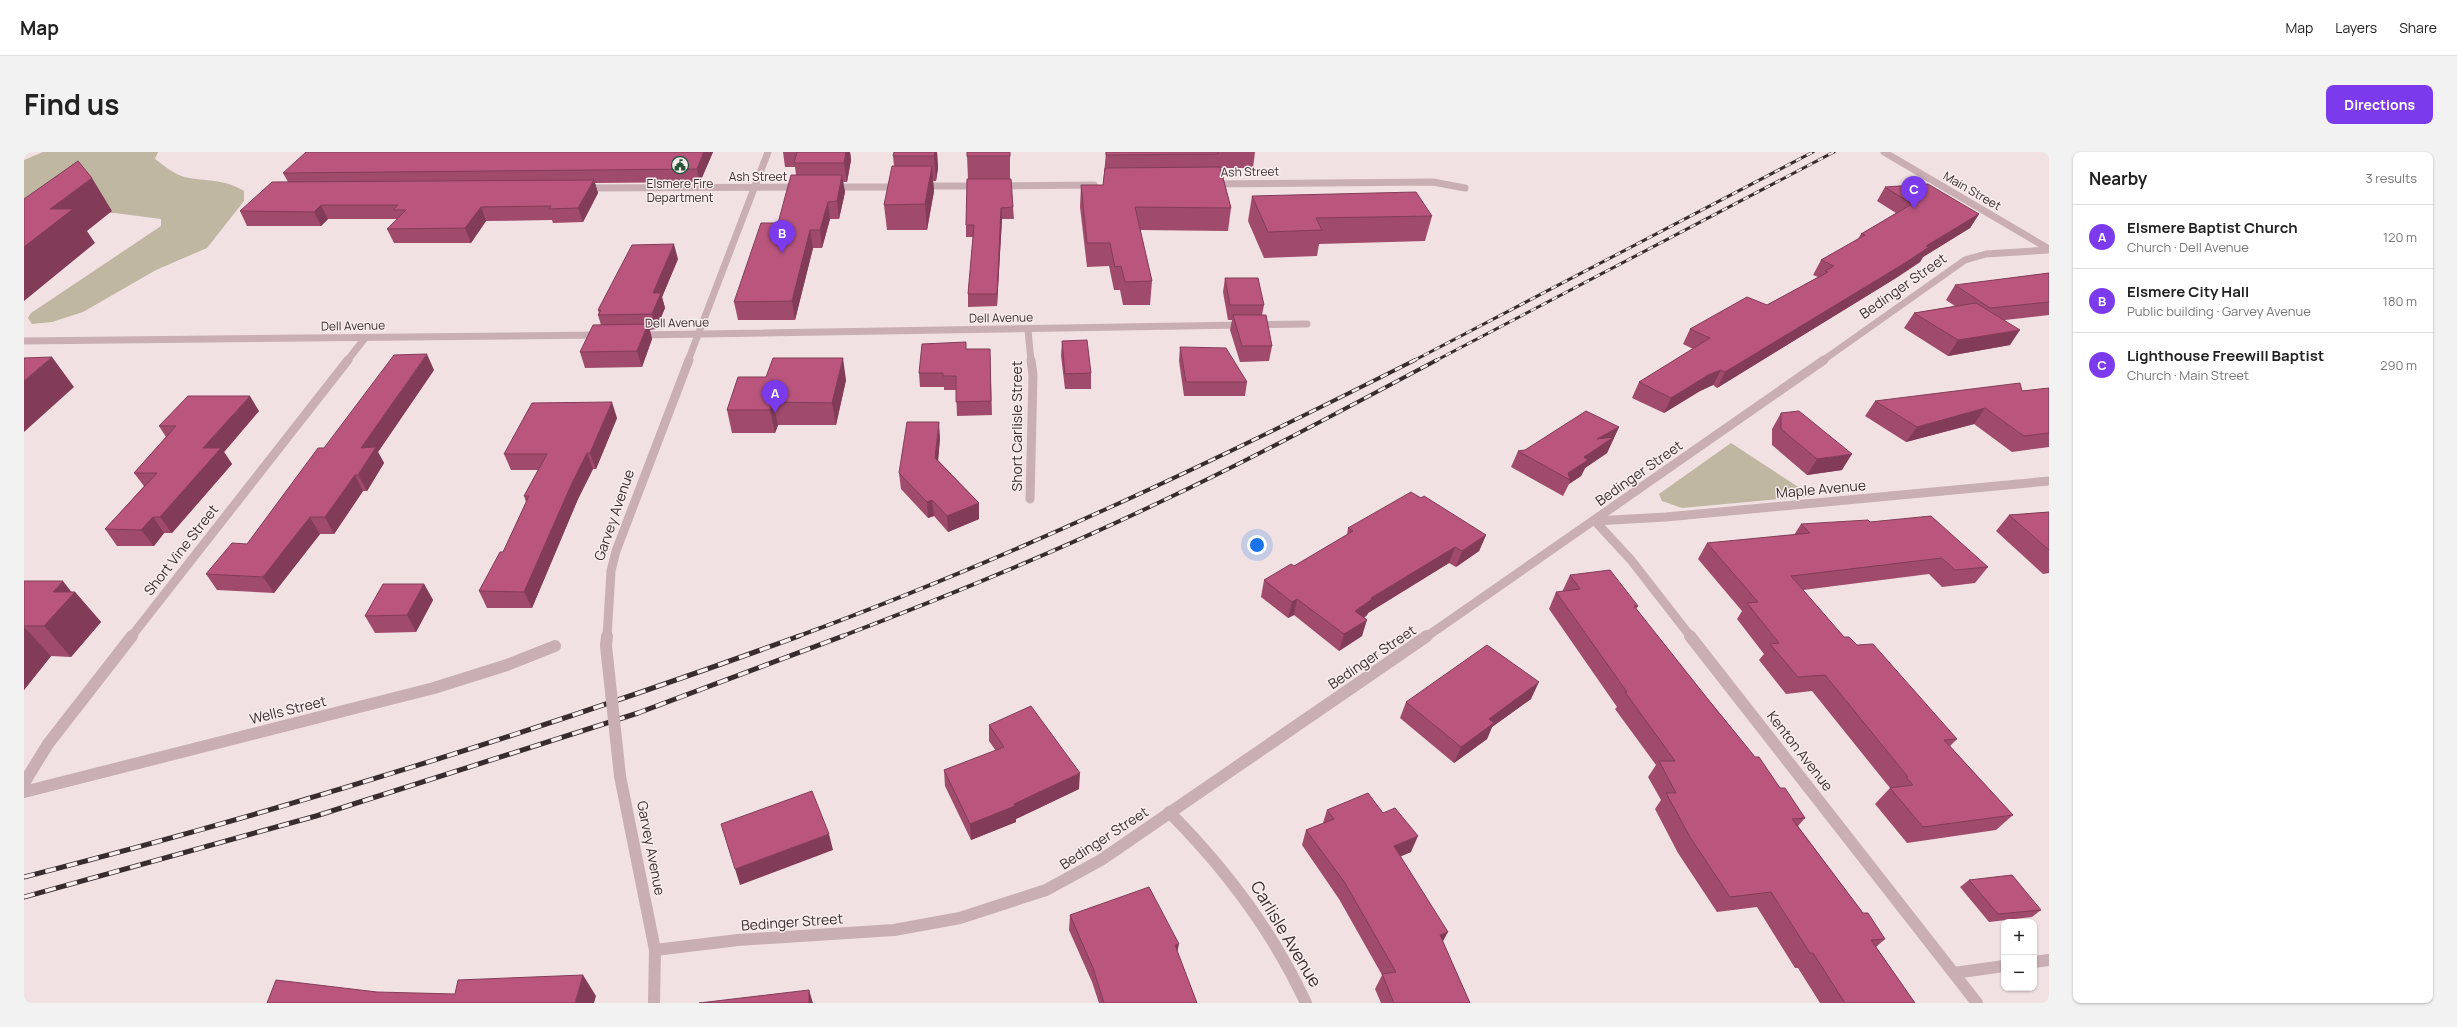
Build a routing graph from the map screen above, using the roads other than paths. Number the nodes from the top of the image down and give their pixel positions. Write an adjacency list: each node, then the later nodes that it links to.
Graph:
1 (768, 152): 12 (street, Garvey Avenue)
2 (1884, 152): 14 (street, Main Street)
3 (1202, 184): 13 (street, Ash Street)
4 (1100, 185): 8 (street)
5 (910, 186): 10 (street)
6 (917, 186): 7 (street)
7 (986, 186)
8 (993, 186)
9 (809, 187): 12 (street, Ash Street)
10 (824, 187)
11 (576, 188): 12 (street, Ash Street)
12 (754, 188): 17 (street, Garvey Avenue)
13 (1465, 188)
14 (2049, 250): 24 (street, Bedinger Street)
15 (1307, 324): 16 (street, Dell Avenue)
16 (1028, 330): 17 (street, Dell Avenue); 23 (street, Short Carlisle Street)
17 (698, 334): 19 (street, Dell Avenue); 29 (street, Garvey Avenue, bridge)
18 (611, 335): 20 (street, Dell Avenue)
19 (627, 335)
20 (365, 338): 21 (street, Dell Avenue); 26 (street, Short Vine Street)
21 (24, 341)
22 (2049, 481): 24 (street, Maple Avenue)
23 (1030, 499)
24 (1595, 521): 28 (street, Bedinger Street); 33 (street, Kenton Avenue)
25 (556, 646): 27 (street, Wells Street)
26 (24, 783)
27 (24, 792)
28 (1169, 812): 29 (street, Bedinger Street); 35 (street, Carlisle Avenue)
29 (655, 950): 34 (street, Garvey Avenue)
30 (2049, 960): 31 (street)
31 (2037, 962)
32 (2001, 966): 33 (street)
33 (1954, 973): 36 (street, Kenton Avenue)
34 (654, 1003)
35 (1306, 1003)
36 (1977, 1003)

